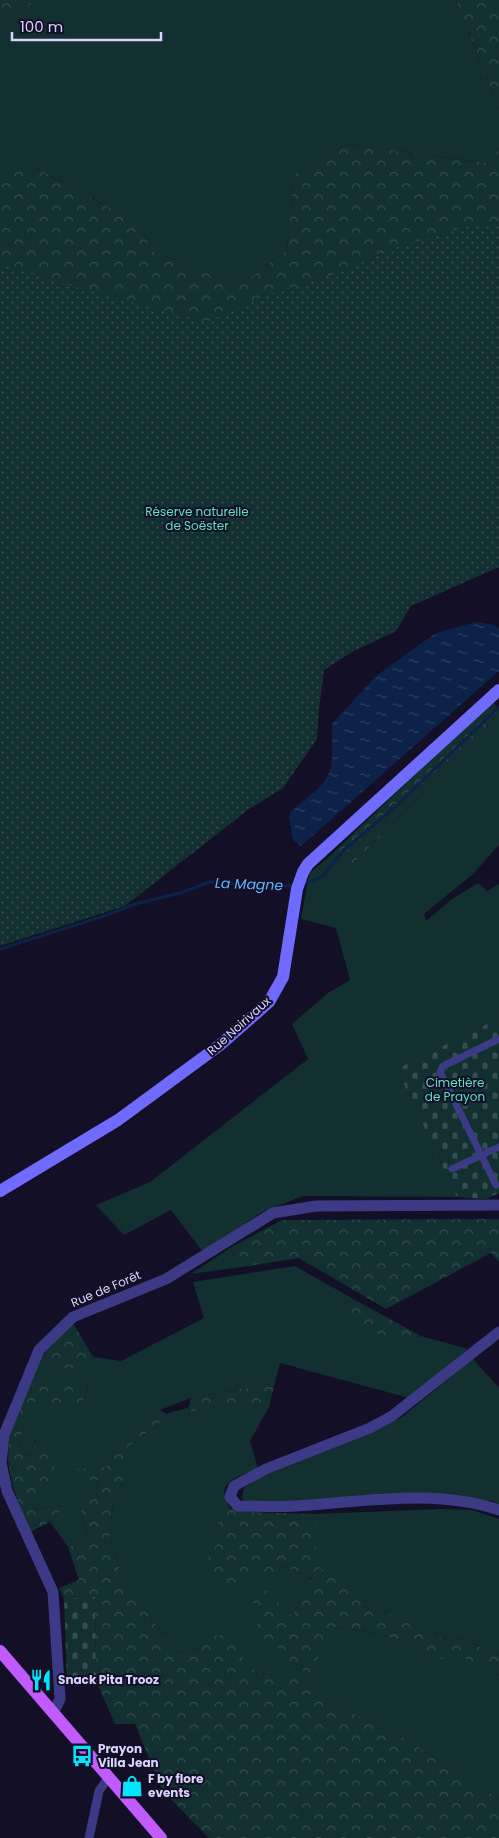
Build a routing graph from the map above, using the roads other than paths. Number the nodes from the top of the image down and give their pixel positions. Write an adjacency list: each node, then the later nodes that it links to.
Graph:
1 (499, 690): 7 (main road, Rue Noirivaux)
2 (499, 1039): 4 (street)
3 (499, 1147): 4 (street)
4 (481, 1156): 5 (street); 6 (street)
5 (452, 1169)
6 (496, 1186)
7 (0, 1191)
8 (499, 1205): 12 (street, Rue de Forêt)
9 (499, 1332): 10 (street)
10 (499, 1510)
11 (0, 1652): 12 (main road)
12 (53, 1713): 13 (main road)
13 (108, 1777): 14 (street); 15 (main road)
14 (90, 1838)
15 (161, 1838)

